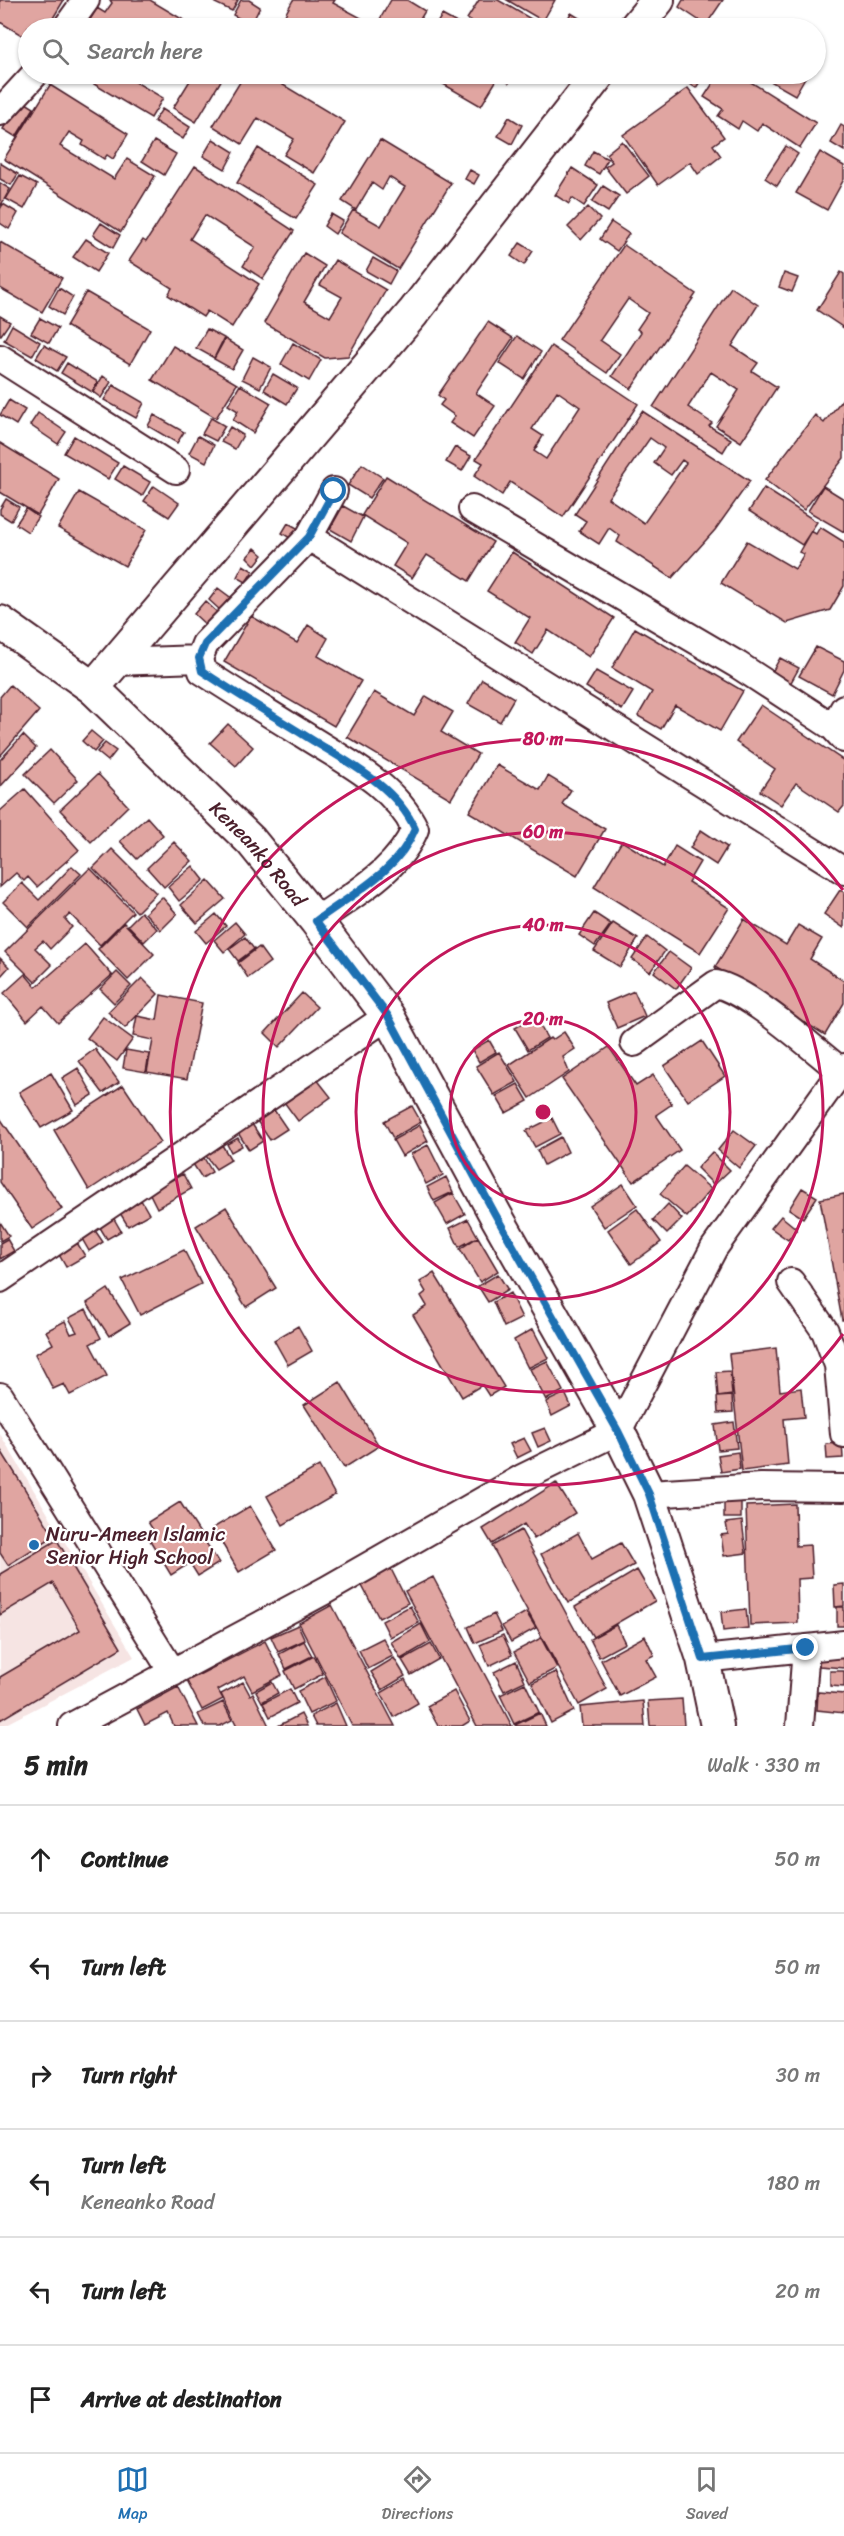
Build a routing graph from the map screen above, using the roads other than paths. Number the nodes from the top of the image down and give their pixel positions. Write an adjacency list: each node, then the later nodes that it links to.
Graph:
1 (86, 0): 3 (street)
2 (658, 0): 4 (street)
3 (73, 18)
4 (643, 18)
5 (25, 84): 7 (street)
6 (591, 84): 15 (street)
7 (0, 112)
8 (0, 358): 9 (street)
9 (176, 470)
10 (334, 491): 12 (street)
11 (472, 509): 17 (street)
12 (309, 537): 14 (street); 18 (street)
13 (0, 622): 16 (street, Keneanko Road)
14 (199, 658): 15 (street); 19 (street)
15 (115, 662): 16 (street)
16 (93, 688): 19 (street, Keneanko Road)
17 (840, 725)
18 (844, 871)
19 (316, 921): 20 (street, Keneanko Road)
20 (388, 1016): 23 (street); 26 (street, Keneanko Road)
21 (634, 1043): 22 (street)
22 (842, 1069): 26 (street)
23 (0, 1279)
24 (791, 1282): 27 (street)
25 (0, 1396): 33 (street)
26 (618, 1431): 29 (street, Keneanko Road); 33 (street)
27 (844, 1434)
28 (844, 1488): 29 (street)
29 (649, 1494): 32 (street, Keneanko Road)
30 (844, 1644): 31 (street)
31 (806, 1648): 32 (street); 36 (street)
32 (703, 1659): 35 (street, Keneanko Road)
33 (173, 1673): 34 (street)
34 (72, 1726)
35 (717, 1726)
36 (800, 1726)

